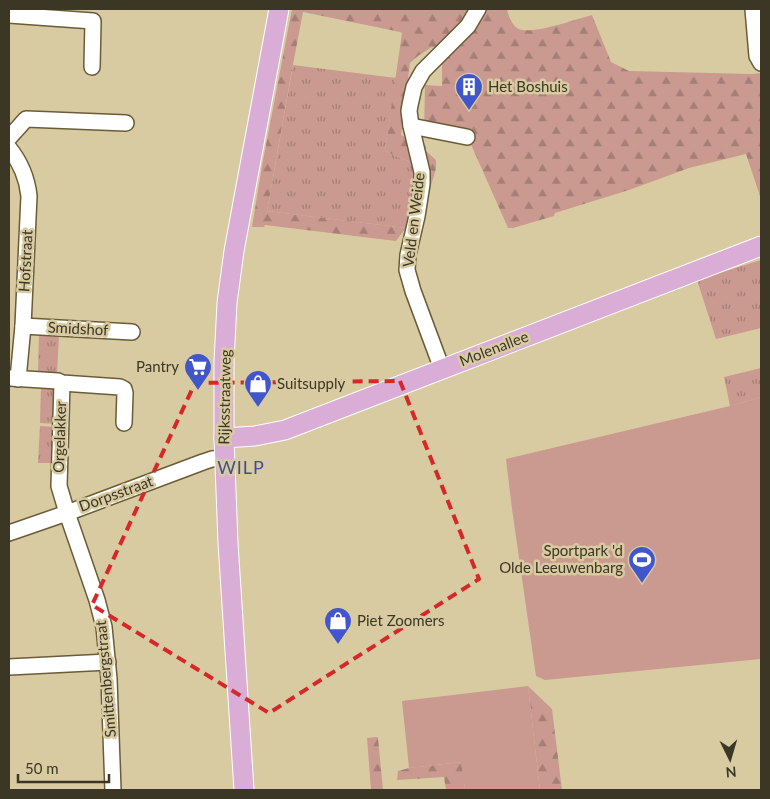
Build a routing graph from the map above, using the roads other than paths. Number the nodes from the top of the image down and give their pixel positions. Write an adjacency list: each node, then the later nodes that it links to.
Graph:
1 (279, 9): 20 (main road, Rijksstraatweg)
2 (478, 9): 9 (street, Veld en Weide)
3 (753, 9): 6 (street)
4 (49, 13): 5 (street); 7 (street)
5 (9, 15)
6 (761, 63)
7 (92, 67)
8 (126, 123): 11 (street)
9 (411, 126): 10 (street); 16 (street, Veld en Weide)
10 (467, 137)
11 (9, 138)
12 (9, 148): 14 (street, Hofstraat)
13 (761, 246): 16 (main road, Molenallee)
14 (23, 326): 15 (street, Smidshof); 17 (street, Hofstraat)
15 (132, 332)
16 (442, 369): 20 (main road, Molenallee)
17 (14, 378): 18 (street, Orgelakker)
18 (62, 383): 19 (street); 22 (street, Orgelakker)
19 (124, 422)
20 (224, 438): 21 (main road, Rijksstraatweg)
21 (224, 458): 22 (street, Dorpsstraat); 27 (main road, Rijksstraatweg)
22 (67, 513): 23 (street, Dorpsstraat); 24 (street, Smittenbergstraat)
23 (9, 533)
24 (108, 662): 25 (street); 26 (street, Smittenbergstraat)
25 (9, 667)
26 (113, 790)
27 (244, 790)

